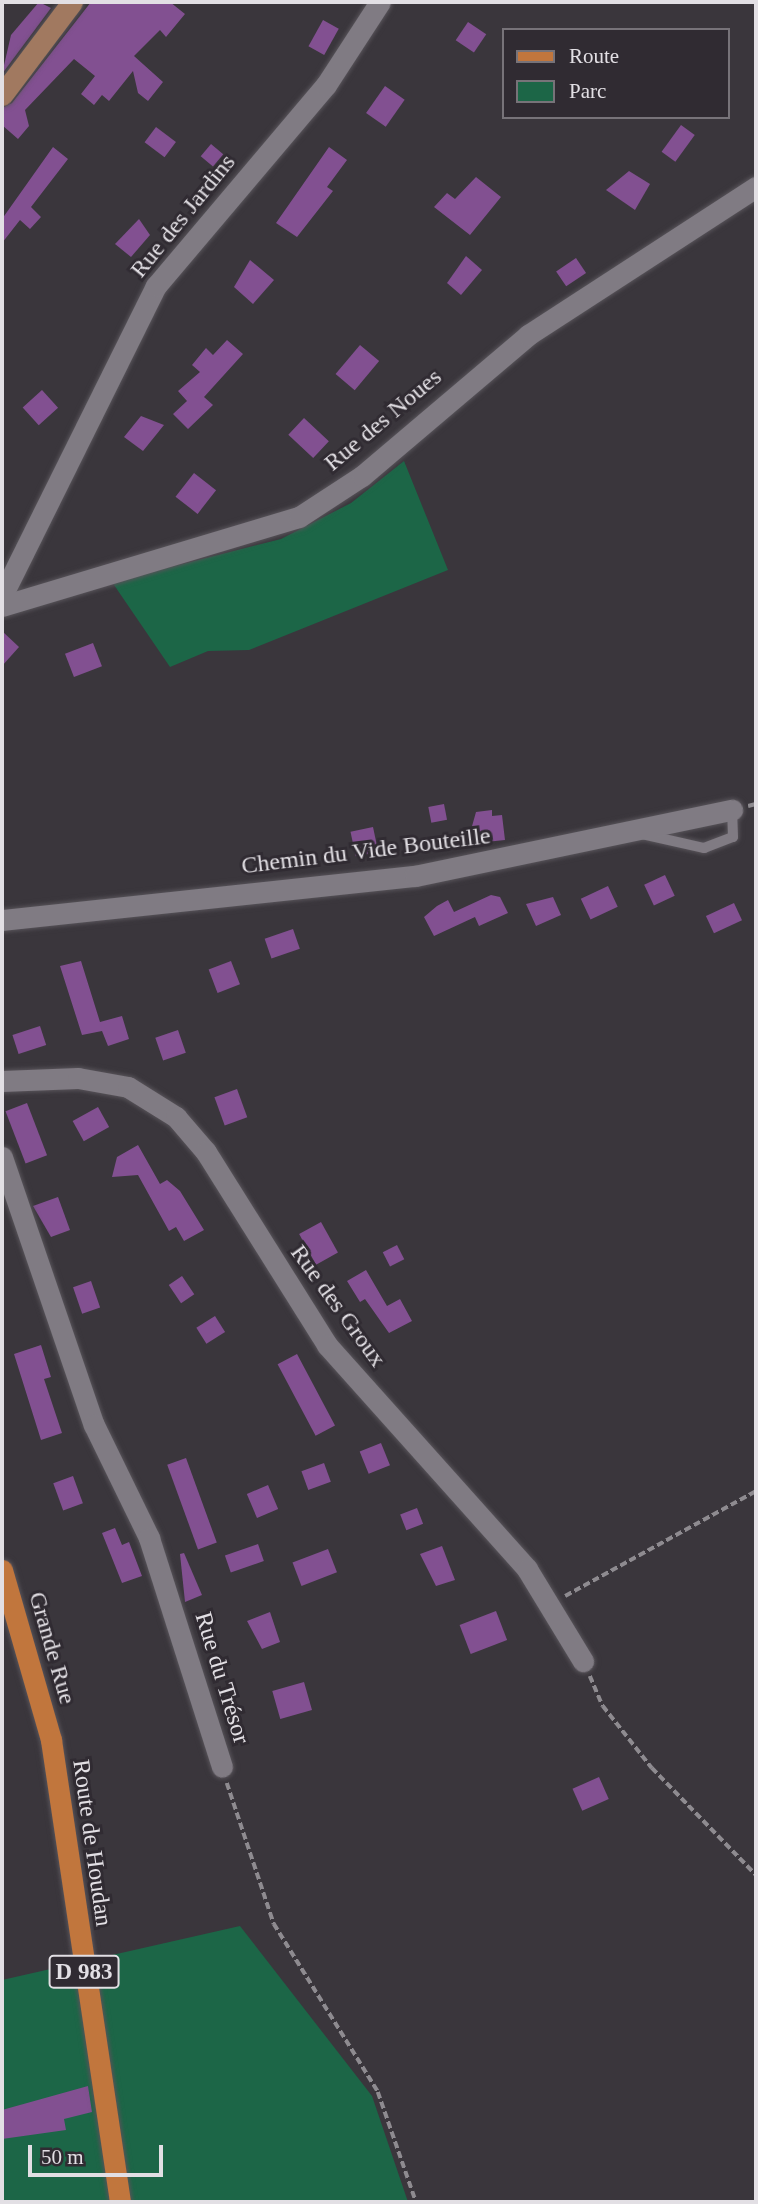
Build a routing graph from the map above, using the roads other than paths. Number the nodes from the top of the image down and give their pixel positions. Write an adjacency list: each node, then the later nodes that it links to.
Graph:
1 (72, 2): 3 (street)
2 (380, 2): 5 (street, Rue des Jardins)
3 (2, 95)
4 (756, 187): 6 (street, Rue des Noues)
5 (2, 596)
6 (2, 606)
7 (732, 810): 8 (street, Chemin du Vide Bouteille); 8 (lane)
8 (636, 833): 9 (street, Chemin du Vide Bouteille)
9 (2, 920)
10 (2, 1081): 13 (street, Rue des Groux)
11 (2, 1157): 15 (street, Rue du Trésor)
12 (2, 1570): 14 (main road, Grande Rue / D 983)
13 (583, 1661)
14 (51, 1740): 16 (main road, Route de Houdan / D 983)
15 (222, 1767)
16 (120, 2202)

